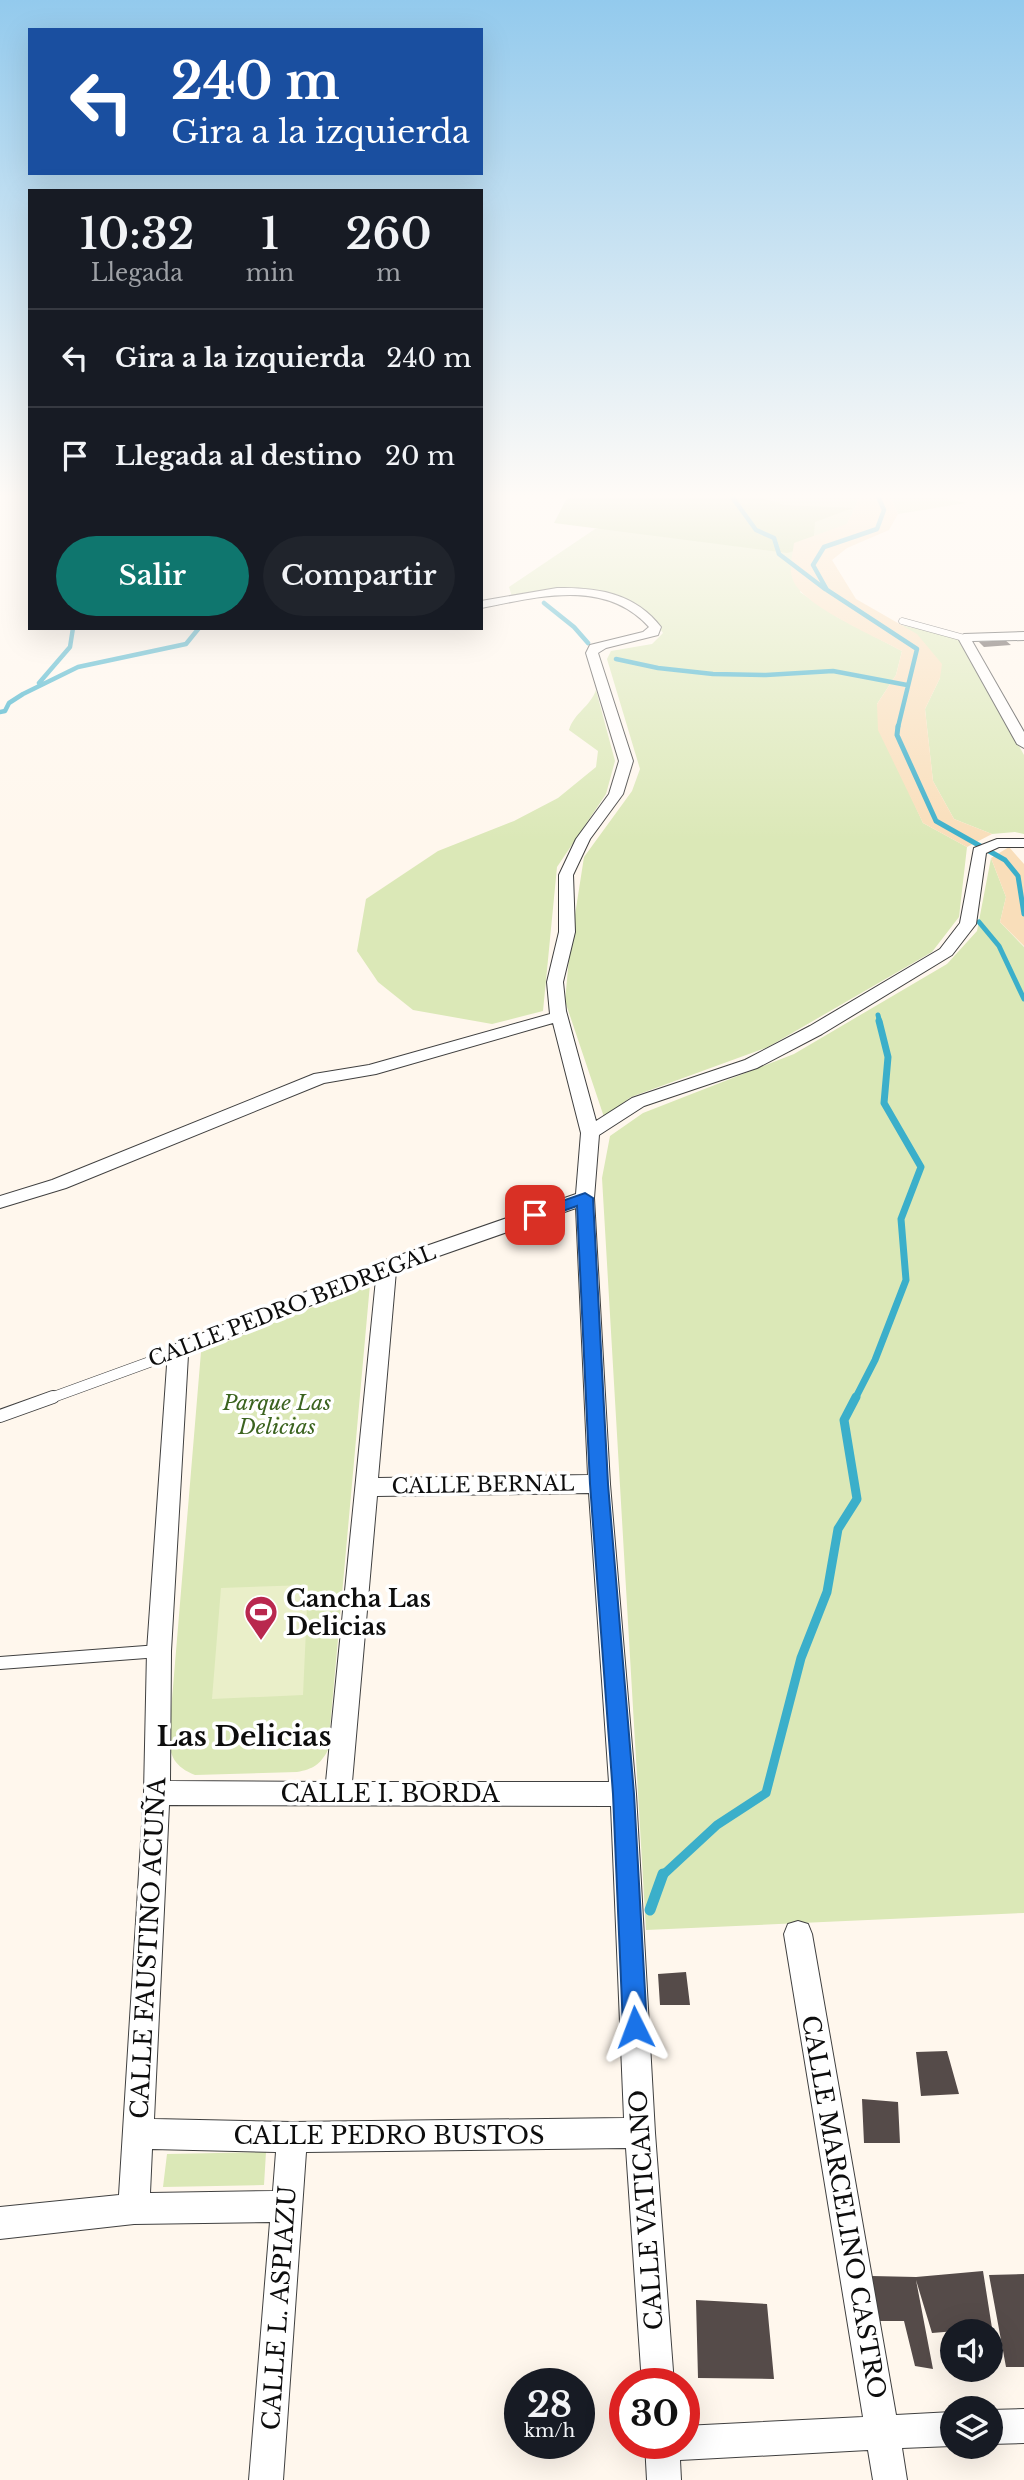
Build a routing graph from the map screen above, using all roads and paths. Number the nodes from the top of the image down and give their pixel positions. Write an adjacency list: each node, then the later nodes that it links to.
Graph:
1 (638, 610): 7 (street, CALLE VATICANO)
2 (902, 621): 4 (lane)
3 (1024, 636): 4 (street)
4 (964, 638): 5 (street)
5 (1024, 744)
6 (1024, 843): 8 (street)
7 (560, 1016): 8 (street, CALLE VATICANO); 10 (street)
8 (590, 1133): 9 (street, CALLE VATICANO)
9 (585, 1198): 11 (street, CALLE PEDRO BEDREGAL); 14 (street, CALLE VATICANO)
10 (0, 1202)
11 (387, 1267): 12 (street, CALLE PEDRO BEDREGAL); 15 (street)
12 (178, 1351): 13 (lane, CALLE PEDRO BEDREGAL); 16 (street, CALLE FAUSTINO ACUÑA)
13 (0, 1416)
14 (599, 1484): 15 (street, CALLE BERNAL); 20 (street, CALLE VATICANO)
15 (366, 1487): 19 (street)
16 (159, 1651): 17 (lane); 18 (street, CALLE FAUSTINO ACUÑA)
17 (0, 1663)
18 (157, 1793): 19 (street, CALLE I. BORDA); 23 (street, CALLE FAUSTINO ACUÑA)
19 (338, 1793): 20 (street, CALLE I. BORDA)
20 (623, 1794): 22 (street, CALLE VATICANO)
21 (798, 1934): 32 (street, CALLE MARCELINO CASTRO)
22 (640, 2133): 24 (street, CALLE PEDRO BUSTOS); 28 (street, CALLE VATICANO)
23 (138, 2134): 24 (street, CALLE PEDRO BUSTOS); 26 (street, CALLE FAUSTINO ACUÑA)
24 (292, 2137): 25 (street, CALLE L. ASPIAZU)
25 (287, 2206): 26 (street); 35 (street, CALLE L. ASPIAZU)
26 (134, 2209): 27 (street)
27 (0, 2222)
28 (657, 2368)
29 (1024, 2426): 30 (street)
30 (1003, 2427)
31 (940, 2431): 32 (street)
32 (882, 2433): 33 (street); 37 (street, CALLE MARCELINO CASTRO)
33 (700, 2442)
34 (663, 2459): 36 (street)
35 (266, 2480)
36 (664, 2480)
37 (890, 2480)

